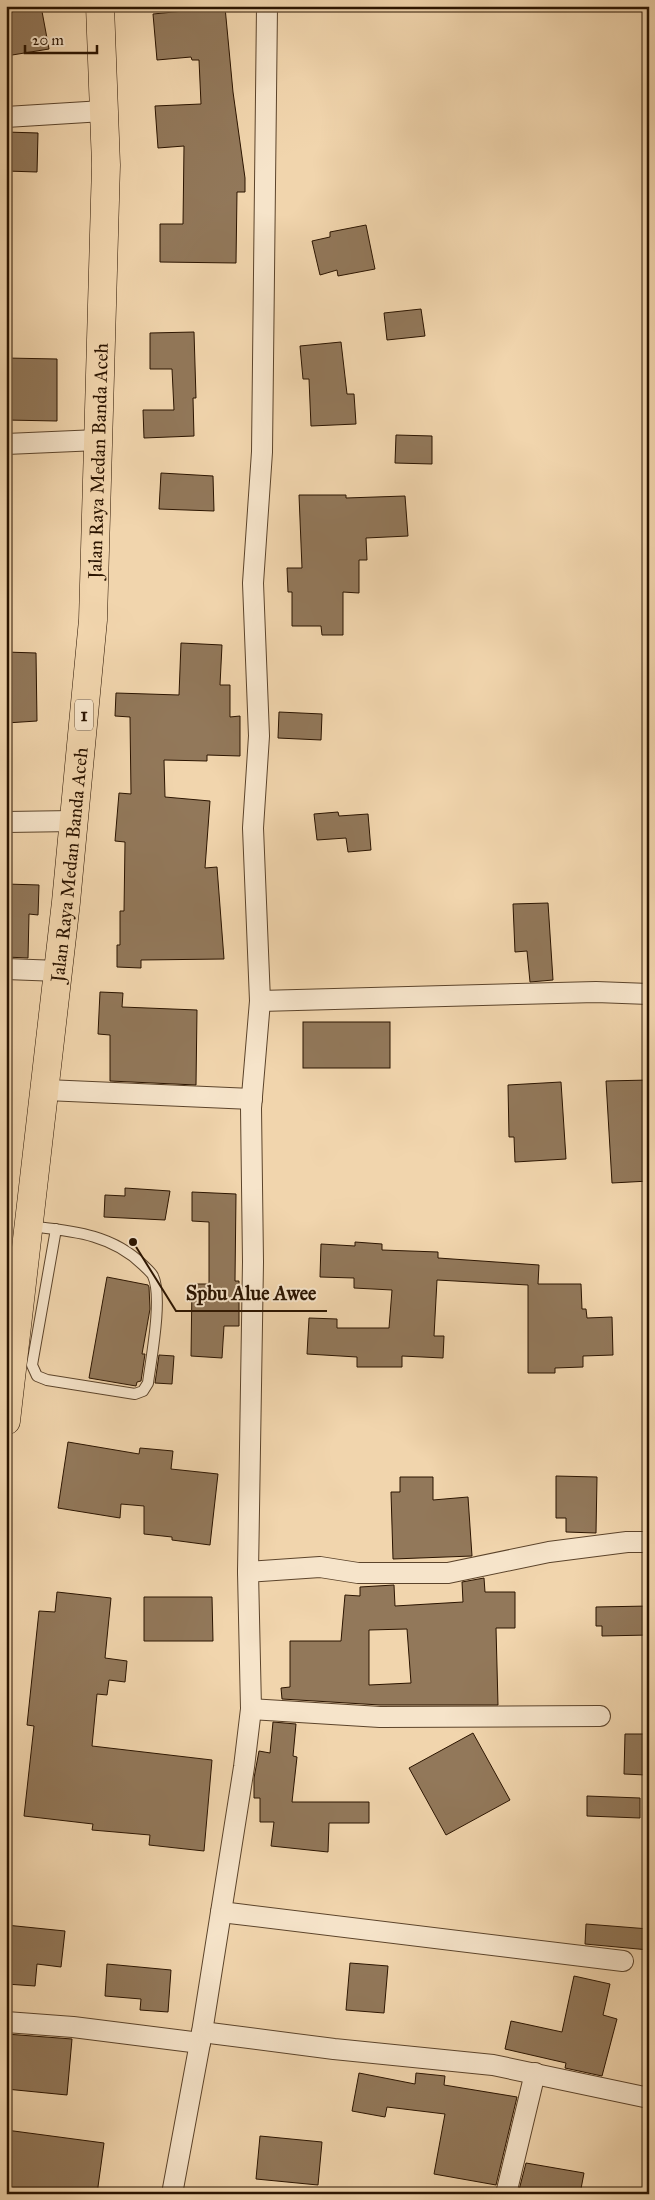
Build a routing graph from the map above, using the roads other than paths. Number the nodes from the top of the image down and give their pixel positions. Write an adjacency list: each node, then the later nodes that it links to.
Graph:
1 (100, 6): 3 (highway, Jalan Raya Medan Banda Aceh / 1)
2 (267, 6): 12 (street)
3 (103, 111): 4 (street); 5 (highway, Jalan Raya Medan Banda Aceh / 1)
4 (6, 117)
5 (98, 440): 6 (street); 7 (highway, Jalan Raya Medan Banda Aceh / 1)
6 (6, 444)
7 (74, 821): 8 (street); 10 (highway, Jalan Raya Medan Banda Aceh / 1)
8 (6, 822)
9 (6, 969): 10 (street)
10 (59, 972): 13 (highway, Jalan Raya Medan Banda Aceh / 1)
11 (649, 994): 12 (street)
12 (260, 1001): 14 (street)
13 (46, 1090): 14 (street); 15 (highway, Jalan Raya Medan Banda Aceh / 1)
14 (252, 1099): 19 (street)
15 (30, 1226): 16 (lane); 17 (highway, Jalan Raya Medan Banda Aceh / 1)
16 (56, 1229): 16 (lane)
17 (6, 1420)
18 (649, 1542): 19 (street)
19 (248, 1572): 20 (street)
20 (251, 1709): 21 (street); 22 (street)
21 (600, 1716)
22 (221, 1912): 23 (street); 25 (street)
23 (623, 1961)
24 (6, 2022): 25 (street)
25 (201, 2038): 26 (street); 28 (street)
26 (535, 2073): 27 (street); 29 (street)
27 (649, 2098)
28 (172, 2194)
29 (506, 2194)

